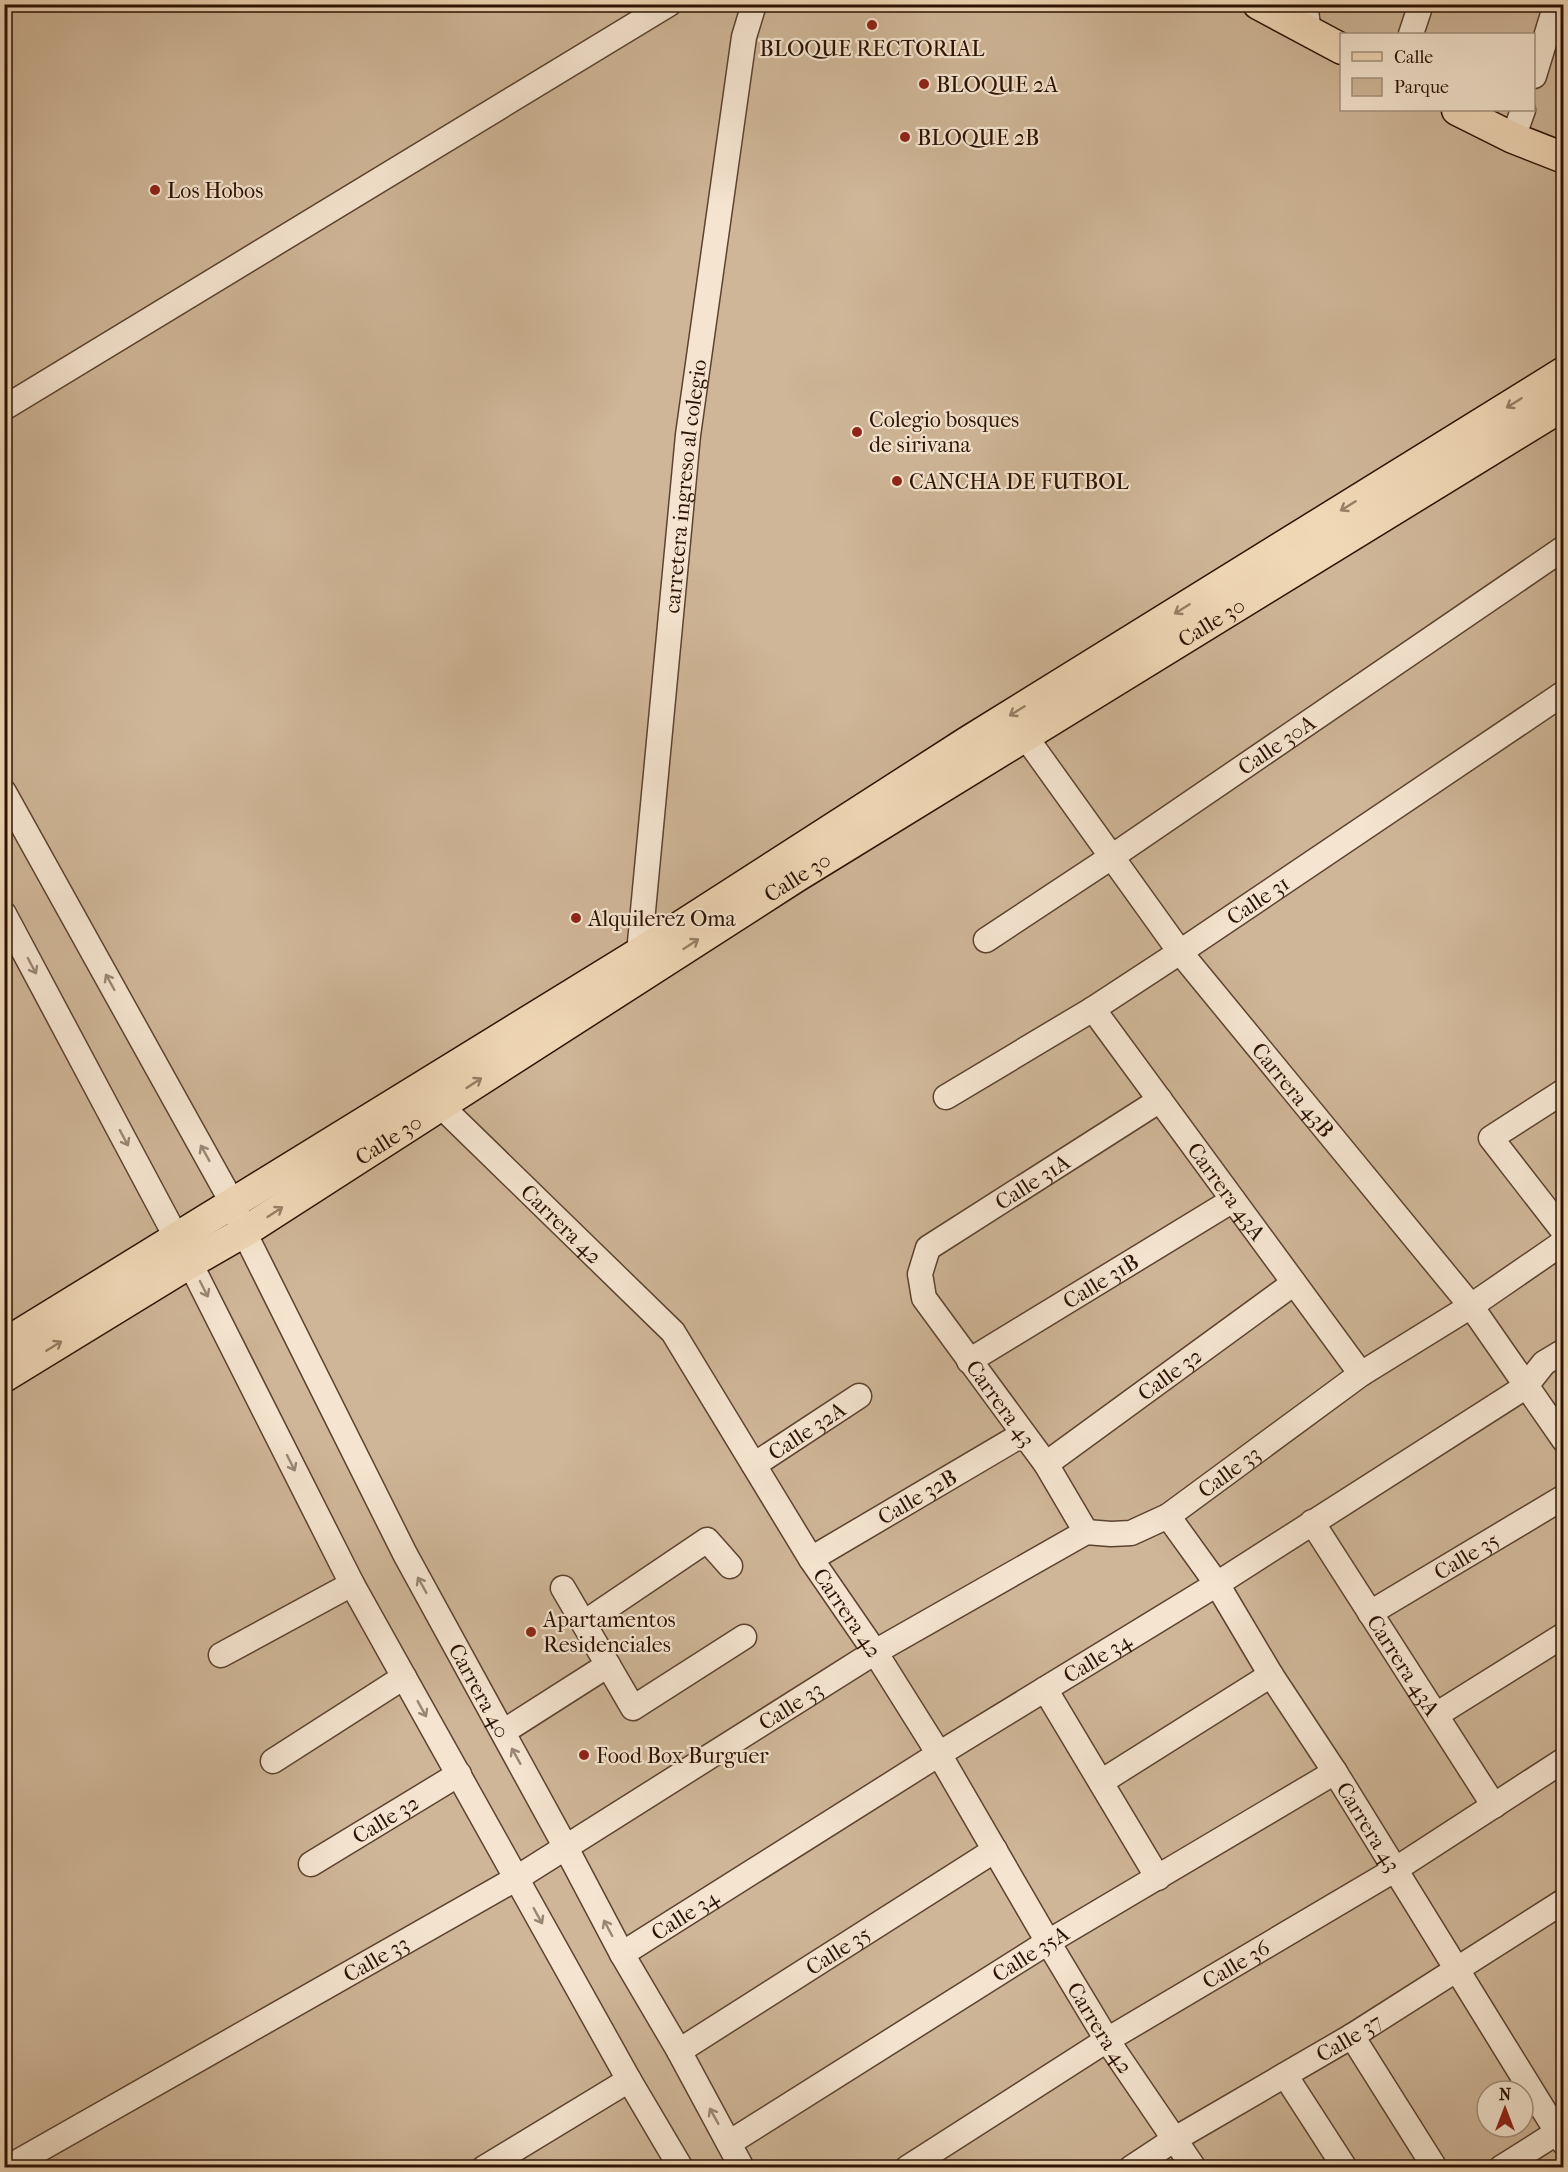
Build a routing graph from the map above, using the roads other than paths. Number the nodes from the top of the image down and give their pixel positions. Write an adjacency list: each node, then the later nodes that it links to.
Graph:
1 (669, 4): 16 (street)
2 (754, 4): 25 (street, carretera ingreso al colegio)
3 (1258, 4): 6 (main road)
4 (1421, 4): 7 (street)
5 (1556, 4): 9 (street)
6 (1307, 18): 8 (main road)
7 (1412, 33)
8 (1340, 48)
9 (1535, 70)
10 (1459, 111): 12 (main road)
11 (1523, 111): 12 (street)
12 (1514, 138): 13 (main road)
13 (1563, 158)
14 (1563, 372): 25 (main road, Calle 30, one-way to 25)
15 (1563, 405): 19 (main road, Calle 30)
16 (4, 408)
17 (1563, 548): 21 (street, Calle 30A)
18 (1563, 693): 24 (street, Calle 31)
19 (1025, 736): 21 (street, Carrera 43B); 25 (main road, Calle 30, one-way to 19)
20 (4, 792): 32 (street, Carrera 40, one-way to 20)
21 (1113, 856): 23 (street, Calle 30A); 24 (street, Carrera 43B)
22 (4, 914): 36 (street, one-way to 36)
23 (986, 940)
24 (1180, 952): 26 (street, Calle 31); 39 (street, Carrera 43B)
25 (645, 962): 30 (main road, Calle 30, one-way to 25); 32 (main road, Calle 30)
26 (1093, 1009): 28 (street, Calle 31); 29 (street, Carrera 43A)
27 (1563, 1091): 34 (street)
28 (946, 1097)
29 (1160, 1100): 31 (street, Carrera 43A); 37 (street, Calle 31A)
30 (440, 1105): 33 (main road, Calle 30, one-way to 30); 50 (street, Carrera 42)
31 (1233, 1200): 38 (street, Carrera 43A); 42 (street, Calle 31B)
32 (233, 1204): 33 (street, Carrera 40); 36 (main road, Calle 30)
33 (244, 1232): 36 (main road, Calle 30); 71 (street, Carrera 40, one-way to 33)
34 (1563, 1232)
35 (1563, 1242): 39 (street, Calle 33)
36 (184, 1250): 40 (main road, Calle 30); 44 (main road, Calle 30, one-way to 36); 57 (street, one-way to 57)
37 (920, 1274): 42 (street, Carrera 43)
38 (1294, 1283): 43 (street, Carrera 43A); 49 (street, Calle 32)
39 (1471, 1306): 43 (street, Calle 33); 45 (street, Carrera 43B)
40 (4, 1344)
41 (1563, 1351): 45 (street, Calle 34)
42 (969, 1361): 47 (street, Carrera 43)
43 (1361, 1374): 52 (street, Calle 33)
44 (4, 1377)
45 (1525, 1387): 48 (street, Carrera 43B); 53 (street, Calle 34)
46 (859, 1396): 50 (street, Calle 32A)
47 (1023, 1434): 49 (street, Carrera 43); 55 (street, Calle 32B)
48 (1563, 1440)
49 (1046, 1464): 54 (street, Carrera 43)
50 (753, 1465): 55 (street, Carrera 42)
51 (1563, 1497): 60 (street, Calle 35)
52 (1168, 1516): 54 (street, Calle 33); 58 (street, Carrera 43)
53 (1312, 1522): 58 (street, Calle 34); 60 (street, Carrera 43A)
54 (1086, 1532): 64 (street, Calle 33)
55 (810, 1559): 64 (street, Carrera 42)
56 (730, 1566): 61 (street)
57 (352, 1584): 65 (street); 68 (street)
58 (1217, 1584): 67 (street, Carrera 43); 69 (street, Calle 34)
59 (563, 1588): 61 (street)
60 (1370, 1613): 70 (street, Carrera 43A)
61 (584, 1623): 66 (street)
62 (1563, 1635): 70 (street)
63 (744, 1637): 66 (street)
64 (875, 1652): 72 (street, Carrera 42); 79 (street, Calle 33)
65 (221, 1655)
66 (608, 1665): 71 (street)
67 (1271, 1675): 75 (street, Carrera 43); 77 (street)
68 (404, 1677): 74 (street); 76 (street, one-way to 76)
69 (1045, 1689): 72 (street, Calle 34); 77 (street)
70 (1436, 1714): 78 (street, Carrera 43A)
71 (503, 1732): 79 (street, Carrera 40, one-way to 71)
72 (939, 1754): 80 (street, Carrera 42); 87 (street, Calle 34)
73 (1563, 1760): 78 (street, Calle 36)
74 (273, 1761)
75 (1335, 1772): 82 (street, Carrera 43); 84 (street, Calle 35A)
76 (459, 1774): 81 (street, Calle 32); 83 (street)
77 (1101, 1782): 84 (street)
78 (1494, 1806): 82 (street, Calle 36)
79 (566, 1846): 83 (street, Calle 33); 87 (street, Carrera 40, one-way to 79)
80 (995, 1850): 86 (street, Carrera 42); 91 (street, Calle 35)
81 (311, 1864)
82 (1396, 1869): 88 (street, Carrera 43); 90 (street, Calle 36)
83 (517, 1878): 93 (street, one-way to 93); 97 (street, Calle 33)
84 (1158, 1878): 86 (street, Calle 35A)
85 (1563, 1901): 88 (street, Calle 37)
86 (1048, 1942): 90 (street, Carrera 42); 96 (street, Calle 35A)
87 (622, 1954): 91 (street, Carrera 40)
88 (1458, 1969): 89 (street, Calle 37); 94 (street, Carrera 43)
89 (1352, 2037): 92 (street, Calle 37); 105 (street)
90 (1107, 2040): 95 (street, Carrera 42); 101 (street, Calle 36)
91 (679, 2051): 96 (street, Carrera 40, one-way to 91)
92 (1285, 2075): 95 (street, Calle 37); 104 (street)
93 (629, 2080): 98 (street); 99 (street)
94 (1561, 2134): 106 (street)
95 (1175, 2139): 102 (street, Calle 37); 103 (street, Carrera 42)
96 (729, 2143): 100 (street, Carrera 40)
97 (7, 2168)
98 (484, 2168)
99 (681, 2168)
100 (742, 2168)
101 (907, 2168)
102 (1131, 2168)
103 (1194, 2168)
104 (1345, 2168)
105 (1435, 2168)
106 (1501, 2168)

